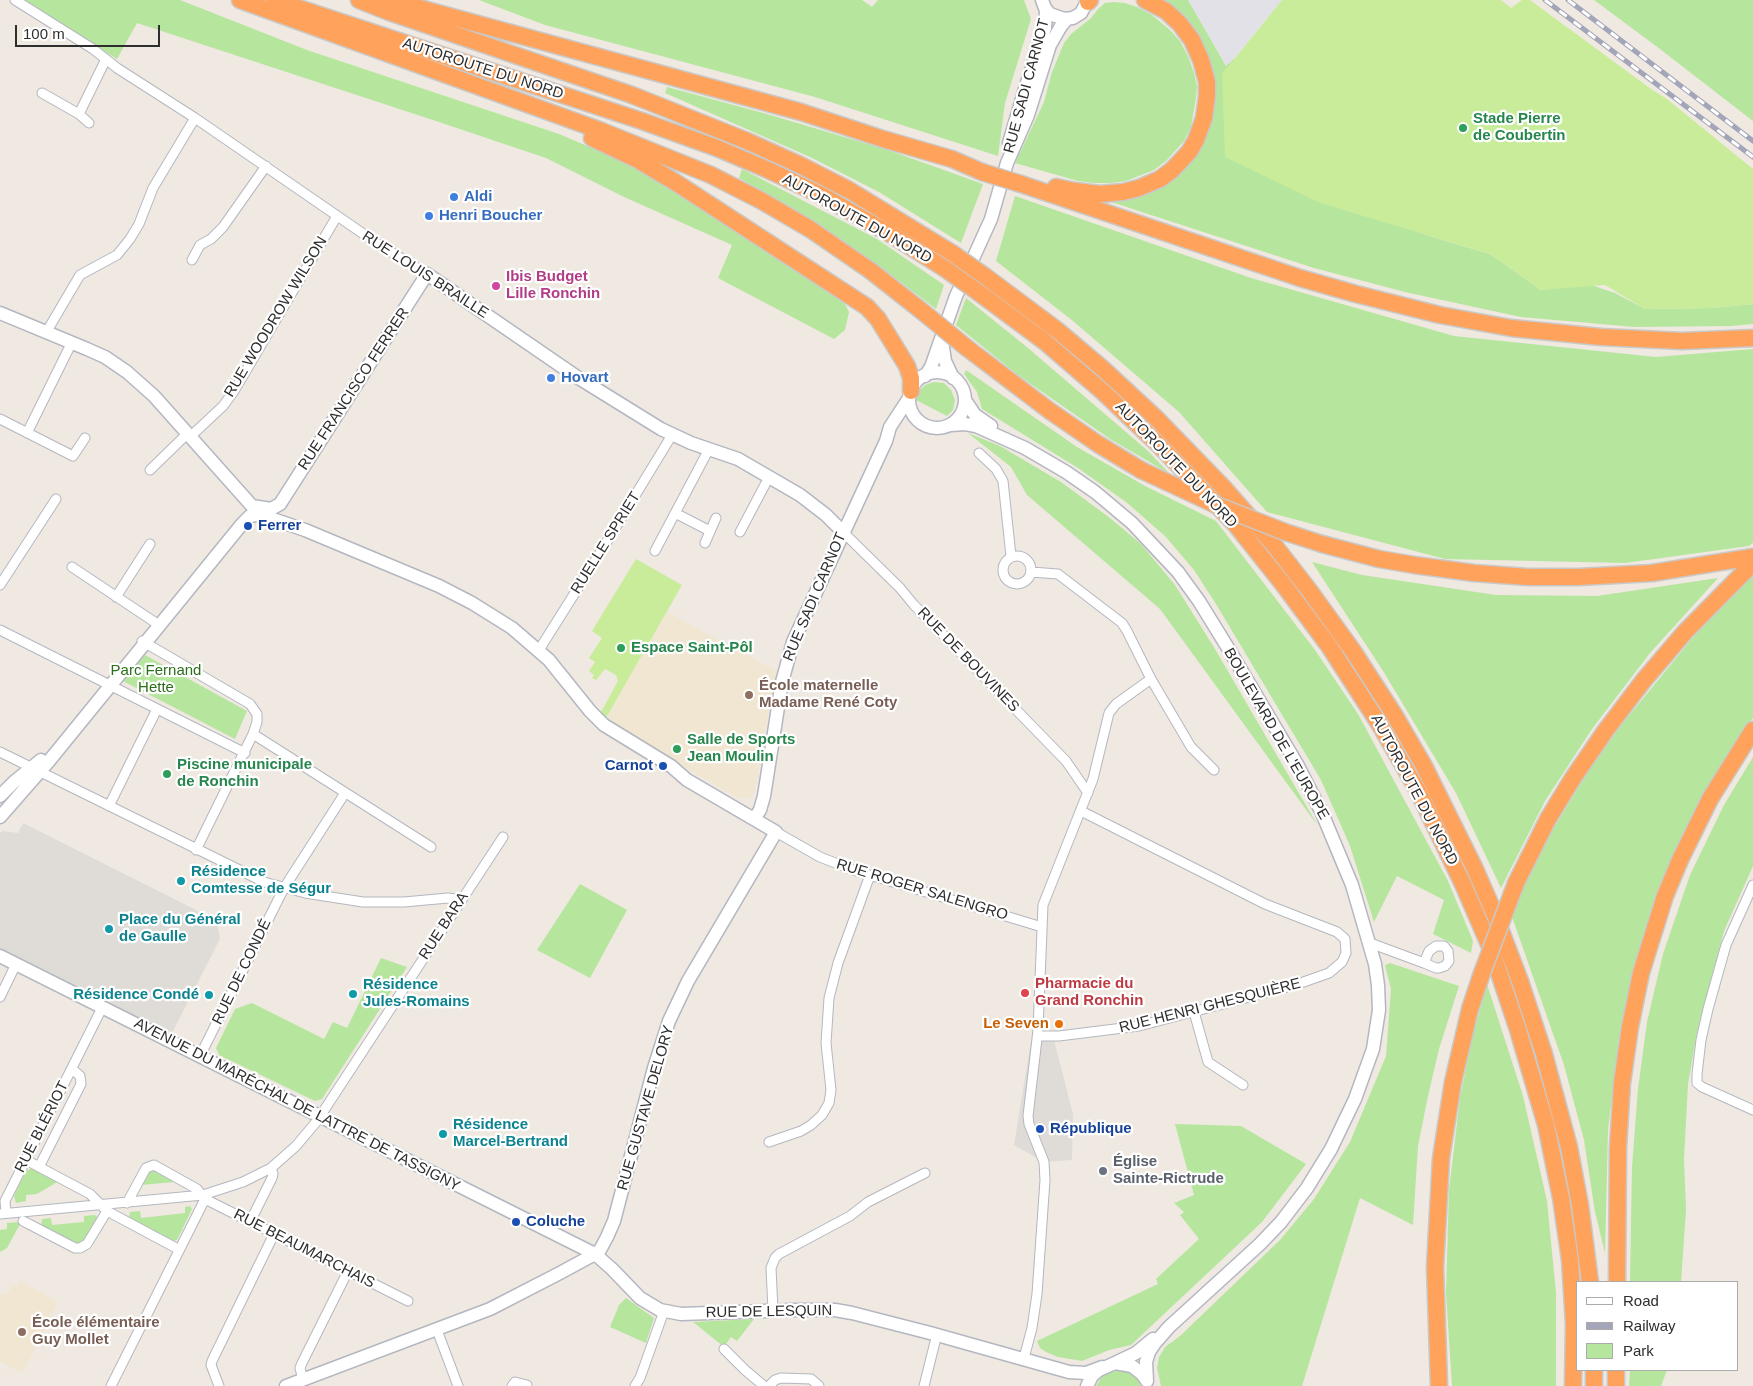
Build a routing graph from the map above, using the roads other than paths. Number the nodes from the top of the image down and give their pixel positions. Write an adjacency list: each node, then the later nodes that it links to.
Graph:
1 (15, 0): 10 (street, RUE LOUIS BRAILLE)
2 (240, 0): 11 (highway)
3 (274, 0): 150 (highway, AUTOROUTE DU NORD, bridge)
4 (359, 0): 120 (highway, AUTOROUTE DU NORD, bridge)
5 (390, 0): 18 (highway, bridge)
6 (1145, 0): 18 (highway)
7 (1089, 1): 9 (street, RUE SADI CARNOT)
8 (1044, 5): 9 (street); 16 (street, RUE SADI CARNOT)
9 (1067, 19): 16 (street, RUE SADI CARNOT)
10 (106, 59): 13 (street); 14 (street, RUE LOUIS BRAILLE)
11 (454, 78): 29 (highway); 57 (highway, bridge)
12 (42, 93): 13 (street)
13 (79, 114): 15 (street)
14 (195, 118): 17 (street, RUE LOUIS BRAILLE); 23 (street)
15 (89, 123)
16 (1007, 163): 24 (street, RUE SADI CARNOT)
17 (266, 166): 19 (street, RUE LOUIS BRAILLE); 20 (street)
18 (1022, 181): 25 (highway)
19 (337, 216): 21 (street, RUE LOUIS BRAILLE); 35 (street, RUE WOODROW WILSON)
20 (192, 260)
21 (428, 274): 36 (street, RUE LOUIS BRAILLE); 45 (street, RUE FRANCISCO FERRER)
22 (0, 313): 23 (street, RUE ROGER SALENGRO)
23 (47, 331): 26 (street, RUE ROGER SALENGRO)
24 (943, 333): 27 (street, RUE SADI CARNOT); 28 (street, RUE SADI CARNOT)
25 (1753, 338)
26 (72, 342): 34 (street); 35 (street, RUE ROGER SALENGRO)
27 (925, 376): 28 (street); 29 (street)
28 (953, 378): 30 (street)
29 (910, 394): 32 (street); 38 (street, RUE SADI CARNOT)
30 (964, 400): 33 (street); 39 (street, BOULEVARD DE L'EUROPE)
31 (0, 419): 34 (street)
32 (921, 423): 33 (street); 38 (street, RUE SADI CARNOT)
33 (951, 424): 39 (street, BOULEVARD DE L'EUROPE)
34 (27, 433): 37 (street)
35 (189, 435): 42 (street, RUE WOODROW WILSON); 46 (street, RUE ROGER SALENGRO)
36 (672, 435): 40 (street, RUE LOUIS BRAILLE); 66 (street, RUELLE SPRIET)
37 (85, 438)
38 (886, 440): 52 (street, RUE SADI CARNOT)
39 (1025, 448): 92 (street, BOULEVARD DE L'EUROPE)
40 (709, 449): 43 (street, RUE LOUIS BRAILLE); 47 (street)
41 (979, 453): 56 (street)
42 (150, 470)
43 (769, 477): 51 (street); 52 (street, RUE LOUIS BRAILLE)
44 (56, 499): 61 (street)
45 (280, 504): 46 (street); 49 (street, RUE ROGER SALENGRO)
46 (256, 510): 49 (street, RUE ROGER SALENGRO); 63 (street)
47 (675, 512): 50 (street); 55 (street)
48 (716, 518): 50 (street)
49 (305, 530): 66 (street, RUE ROGER SALENGRO)
50 (710, 531): 53 (street)
51 (740, 532)
52 (844, 532): 77 (street, RUE DE BOUVINES); 82 (street, RUE SADI CARNOT)
53 (705, 542)
54 (150, 544): 62 (street)
55 (655, 551)
56 (1011, 556): 60 (street); 60 (street)
57 (1753, 557)
58 (1753, 563): 149 (highway, bridge)
59 (72, 567): 62 (street)
60 (1031, 572): 67 (street)
61 (0, 585)
62 (116, 597): 63 (street)
63 (157, 624): 65 (street)
64 (0, 630): 68 (street)
65 (142, 641): 68 (street); 71 (street)
66 (539, 650): 82 (street, RUE ROGER SALENGRO)
67 (1151, 680): 75 (street); 77 (street)
68 (107, 684): 69 (street); 74 (street)
69 (157, 710): 73 (street); 79 (street)
70 (1753, 730): 121 (highway)
71 (253, 734): 73 (street); 76 (street)
72 (0, 752): 74 (street)
73 (245, 753): 86 (street)
74 (36, 769): 78 (street); 79 (street); 81 (street)
75 (1214, 770)
76 (345, 793): 85 (street); 89 (street, RUE DE CONDÉ)
77 (1088, 793): 80 (street)
78 (0, 796)
79 (109, 806): 86 (street)
80 (1081, 811): 91 (street); 98 (street, RUE HENRI GHESQUIÈRE)
81 (0, 818)
82 (754, 819): 83 (street, RUE ROGER SALENGRO)
83 (776, 832): 87 (street, RUE ROGER SALENGRO); 118 (street, RUE GUSTAVE DELORY)
84 (503, 838): 90 (street, RUE BARA)
85 (431, 847)
86 (196, 850): 89 (street)
87 (870, 875): 91 (street, RUE ROGER SALENGRO); 105 (street)
88 (1753, 886): 103 (street)
89 (284, 888): 90 (street); 100 (street, RUE DE CONDÉ)
90 (461, 900): 104 (street, RUE BARA)
91 (1042, 927): 99 (street)
92 (1370, 943): 94 (street); 125 (street, BOULEVARD DE L'EUROPE)
93 (0, 956): 95 (street, AVENUE DU MARÉCHAL DE LATTRE DE TASSIGNY)
94 (1424, 963)
95 (16, 964): 96 (street); 97 (street, AVENUE DU MARÉCHAL DE LATTRE DE TASSIGNY)
96 (0, 997)
97 (102, 1008): 100 (street, AVENUE DU MARÉCHAL DE LATTRE DE TASSIGNY); 101 (street, RUE BLÉRIOT)
98 (1194, 1012): 99 (street, RUE HENRI GHESQUIÈRE); 102 (street)
99 (1038, 1036): 129 (street)
100 (200, 1056): 104 (street, AVENUE DU MARÉCHAL DE LATTRE DE TASSIGNY)
101 (72, 1069): 106 (street, RUE BLÉRIOT); 107 (street, RUE BLÉRIOT)
102 (1243, 1084)
103 (1753, 1110)
104 (320, 1116): 108 (street, RUE BARA); 118 (street, AVENUE DU MARÉCHAL DE LATTRE DE TASSIGNY)
105 (769, 1142)
106 (26, 1160): 107 (street); 113 (street, RUE BLÉRIOT)
107 (39, 1167): 112 (street)
108 (271, 1168): 110 (street, RUE BARA); 115 (street)
109 (924, 1173): 123 (street)
110 (204, 1197): 111 (street, RUE BARA); 111 (street, RUE BEAUMARCHAIS); 115 (street, RUE BEAUMARCHAIS); 117 (street)
111 (127, 1203): 112 (street, RUE BARA)
112 (104, 1208): 113 (street, RUE BARA); 114 (street); 117 (street)
113 (3, 1214)
114 (24, 1221)
115 (250, 1222): 116 (street, RUE BEAUMARCHAIS)
116 (274, 1234): 119 (street, RUE BEAUMARCHAIS); 137 (street)
117 (178, 1249): 136 (street)
118 (594, 1254): 124 (street, RUE DE LESQUIN); 126 (street)
119 (348, 1271): 122 (street, RUE BEAUMARCHAIS); 134 (street)
120 (1590, 1281)
121 (1617, 1281)
122 (408, 1301)
123 (773, 1310): 124 (street, RUE DE LESQUIN); 127 (street, RUE DE LESQUIN)
124 (664, 1311): 142 (street)
125 (1169, 1327): 131 (street); 135 (street)
126 (437, 1330): 134 (street); 139 (street)
127 (937, 1334): 129 (street, RUE DE LESQUIN); 146 (street)
128 (724, 1349): 143 (street)
129 (1024, 1358): 130 (street, RUE DE LESQUIN)
130 (1048, 1365): 131 (street, RUE DE LESQUIN); 147 (street, RUE DE LESQUIN)
131 (1106, 1366): 135 (street); 148 (street)
132 (1594, 1371): 151 (highway)
133 (1616, 1371): 152 (highway)
134 (303, 1380): 138 (street)
135 (1148, 1384)
136 (111, 1386)
137 (219, 1386)
138 (286, 1386)
139 (458, 1386)
140 (512, 1386): 141 (street)
141 (526, 1386)
142 (635, 1386)
143 (764, 1386)
144 (770, 1386): 145 (street)
145 (819, 1386)
146 (924, 1386)
147 (1079, 1386)
148 (1087, 1386)
149 (1439, 1386)
150 (1572, 1386)
151 (1594, 1386)
152 (1616, 1386)

